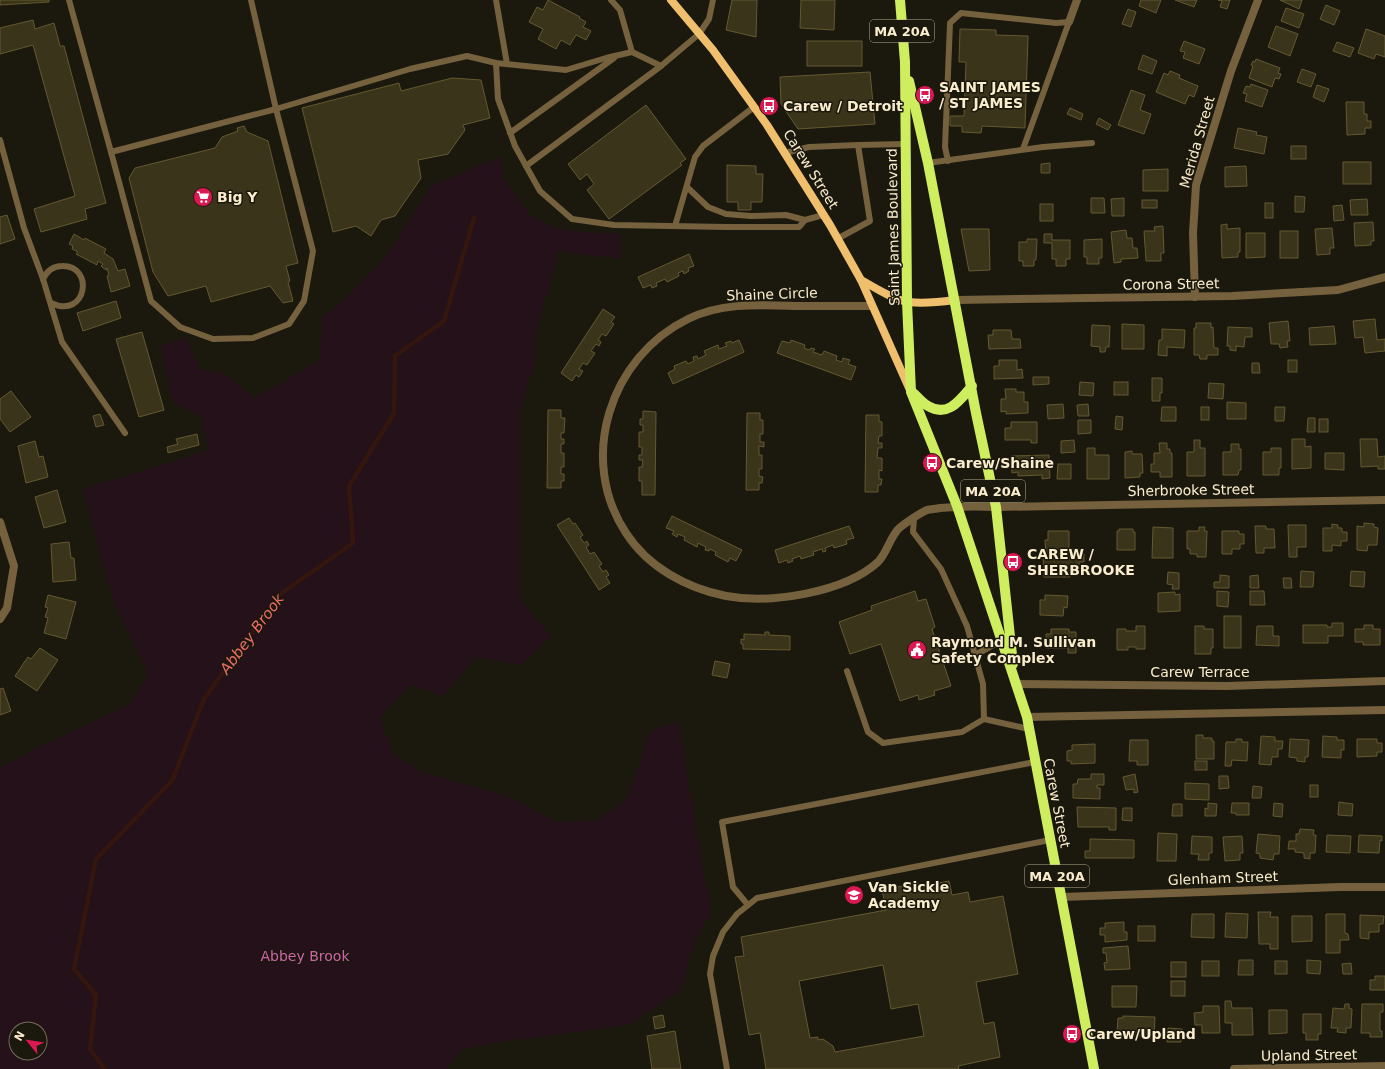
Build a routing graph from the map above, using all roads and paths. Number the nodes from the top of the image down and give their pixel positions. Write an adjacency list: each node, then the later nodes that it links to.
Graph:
1 (69, 0): 26 (lane)
2 (251, 0): 19 (lane)
3 (496, 0): 16 (lane)
4 (611, 0): 12 (lane)
5 (672, 0): 11 (main road, Carew Street)
6 (714, 0): 11 (lane)
7 (900, 0): 14 (main road, Saint James Boulevard / MA 20A)
8 (1077, 0): 10 (street)
9 (1258, 0): 39 (street, Merida Street)
10 (1069, 22): 25 (lane); 28 (lane)
11 (699, 34): 17 (lane); 18 (main road, Carew Street)
12 (632, 52): 13 (lane); 17 (lane)
13 (617, 56): 16 (lane); 20 (lane)
14 (905, 62): 23 (main road, Saint James Boulevard / MA 20A); 29 (main road, Saint James Boulevard / MA 20A)
15 (496, 63): 16 (lane); 19 (lane); 20 (lane)
16 (507, 64)
17 (661, 66): 30 (lane)
18 (754, 107): 27 (main road, Carew Street); 31 (lane)
19 (276, 109): 26 (lane); 26 (lane)
20 (510, 133): 30 (lane)
21 (0, 140): 37 (lane)
22 (1092, 143): 25 (lane)
23 (906, 144): 24 (lane); 41 (main road, Saint James Boulevard / MA 20A)
24 (858, 145): 27 (lane); 35 (lane)
25 (1023, 149): 28 (lane)
26 (111, 152)
27 (785, 153): 32 (main road, Carew Street)
28 (948, 161): 29 (lane)
29 (928, 163): 40 (main road, Saint James Boulevard / MA 20A)
30 (526, 166): 34 (lane)
31 (686, 187): 33 (lane); 34 (lane)
32 (823, 215): 33 (lane); 35 (main road, Carew Street)
33 (805, 220): 34 (lane)
34 (675, 226)
35 (837, 239): 38 (main road, Carew Street)
36 (1385, 277): 39 (street, Corona Street)
37 (43, 279): 42 (lane); 42 (lane)
38 (861, 280): 41 (main road); 43 (main road, Carew Street)
39 (1195, 297): 40 (street, Corona Street)
40 (955, 300): 41 (main road); 44 (main road, Carew Street / MA 20A)
41 (907, 302): 45 (main road, Saint James Boulevard / MA 20A)
42 (51, 303): 46 (lane)
43 (872, 306): 45 (main road, Carew Street); 50 (street, Shaine Circle)
44 (972, 386): 45 (main road); 49 (main road, Carew Street / MA 20A)
45 (911, 392): 48 (main road, Carew Street / MA 20A)
46 (124, 433)
47 (1385, 500): 49 (street, Sherbrooke Street)
48 (956, 506): 49 (street); 50 (street, Shaine Circle); 53 (main road, Carew Street / MA 20A)
49 (996, 507): 57 (main road, Carew Street / MA 20A)
50 (914, 519): 54 (lane)
51 (0, 522): 52 (street)
52 (0, 620)
53 (1001, 642): 54 (lane); 57 (main road, Carew Street / MA 20A)
54 (975, 655): 60 (lane)
55 (848, 672): 60 (lane)
56 (1385, 681): 57 (street, Carew Terrace)
57 (1016, 684): 59 (main road, Carew Street / MA 20A)
58 (1385, 710): 59 (street)
59 (1027, 717): 61 (main road, Carew Street / MA 20A)
60 (984, 719): 61 (lane)
61 (1029, 729): 62 (main road, Carew Street / MA 20A)
62 (1035, 762): 63 (main road, Carew Street / MA 20A); 66 (lane)
63 (1050, 840): 65 (main road, Carew Street / MA 20A); 66 (lane)
64 (1385, 887): 65 (street, Glenham Street)
65 (1062, 897): 69 (main road, Carew Street / MA 20A)
66 (748, 905): 68 (lane)
67 (1385, 1066): 70 (street, Upland Street)
68 (727, 1069)
69 (1094, 1069)
70 (1234, 1069)

